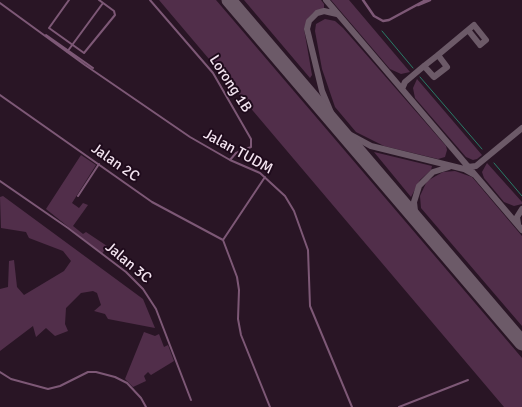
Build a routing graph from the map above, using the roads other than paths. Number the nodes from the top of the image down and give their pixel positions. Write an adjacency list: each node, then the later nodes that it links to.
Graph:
1 (69, 0): 10 (street)
2 (99, 0): 8 (street)
3 (150, 0): 13 (street, Lorong 1B)
4 (363, 0): 9 (street)
5 (426, 0): 9 (street)
6 (430, 0): 9 (street)
7 (0, 3): 11 (street, Jalan TUDM)
8 (103, 3): 10 (street); 10 (street)
9 (414, 7)
10 (72, 45): 11 (street)
11 (68, 51): 13 (street, Jalan TUDM)
12 (0, 95): 14 (street, Jalan 2C)
13 (230, 160): 15 (street, Jalan TUDM)
14 (99, 164): 17 (street); 18 (street, Jalan 2C)
15 (265, 177): 18 (street); 24 (street, Jalan TUDM)
16 (0, 181): 21 (street, Jalan 3C)
17 (78, 196)
18 (223, 240): 23 (street)
19 (0, 372): 22 (street)
20 (468, 380): 25 (street)
21 (191, 400)
22 (146, 407)
23 (270, 407)
24 (352, 407)
25 (399, 407)

